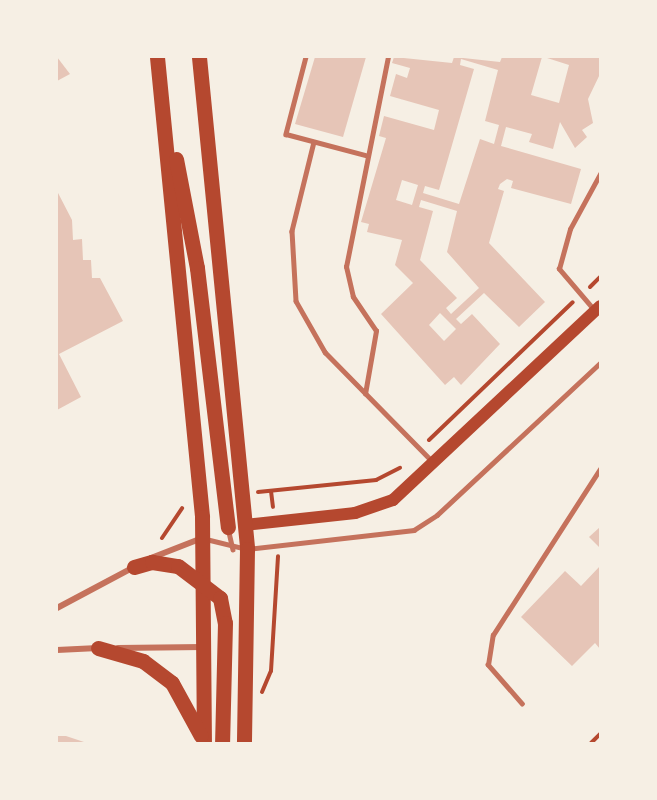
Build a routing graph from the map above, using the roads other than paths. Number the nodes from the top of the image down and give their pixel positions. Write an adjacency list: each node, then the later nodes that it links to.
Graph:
1 (157, 57): 5 (main road)
2 (199, 57): 14 (main road)
3 (306, 57): 6 (lane)
4 (388, 57): 7 (lane)
5 (159, 79): 15 (main road); 16 (main road)
6 (314, 142): 7 (lane); 11 (lane)
7 (364, 155): 11 (lane)
8 (600, 174): 9 (lane)
9 (597, 309): 12 (main road)
10 (600, 363): 17 (lane)
11 (365, 394): 12 (lane)
12 (434, 463): 14 (main road)
13 (600, 469): 26 (lane)
14 (245, 525): 15 (main road); 17 (main road)
15 (228, 527): 16 (main road); 17 (lane)
16 (203, 538): 17 (lane); 18 (street); 19 (main road)
17 (240, 549): 21 (main road)
18 (134, 567): 19 (main road); 20 (street)
19 (205, 581): 22 (main road); 23 (main road)
20 (57, 608)
21 (248, 635): 22 (main road); 29 (main road)
22 (225, 645): 23 (main road); 28 (main road)
23 (207, 647): 24 (street); 27 (main road)
24 (98, 648): 25 (street); 27 (main road)
25 (57, 650)
26 (522, 704)
27 (204, 743)
28 (222, 743)
29 (244, 743)

